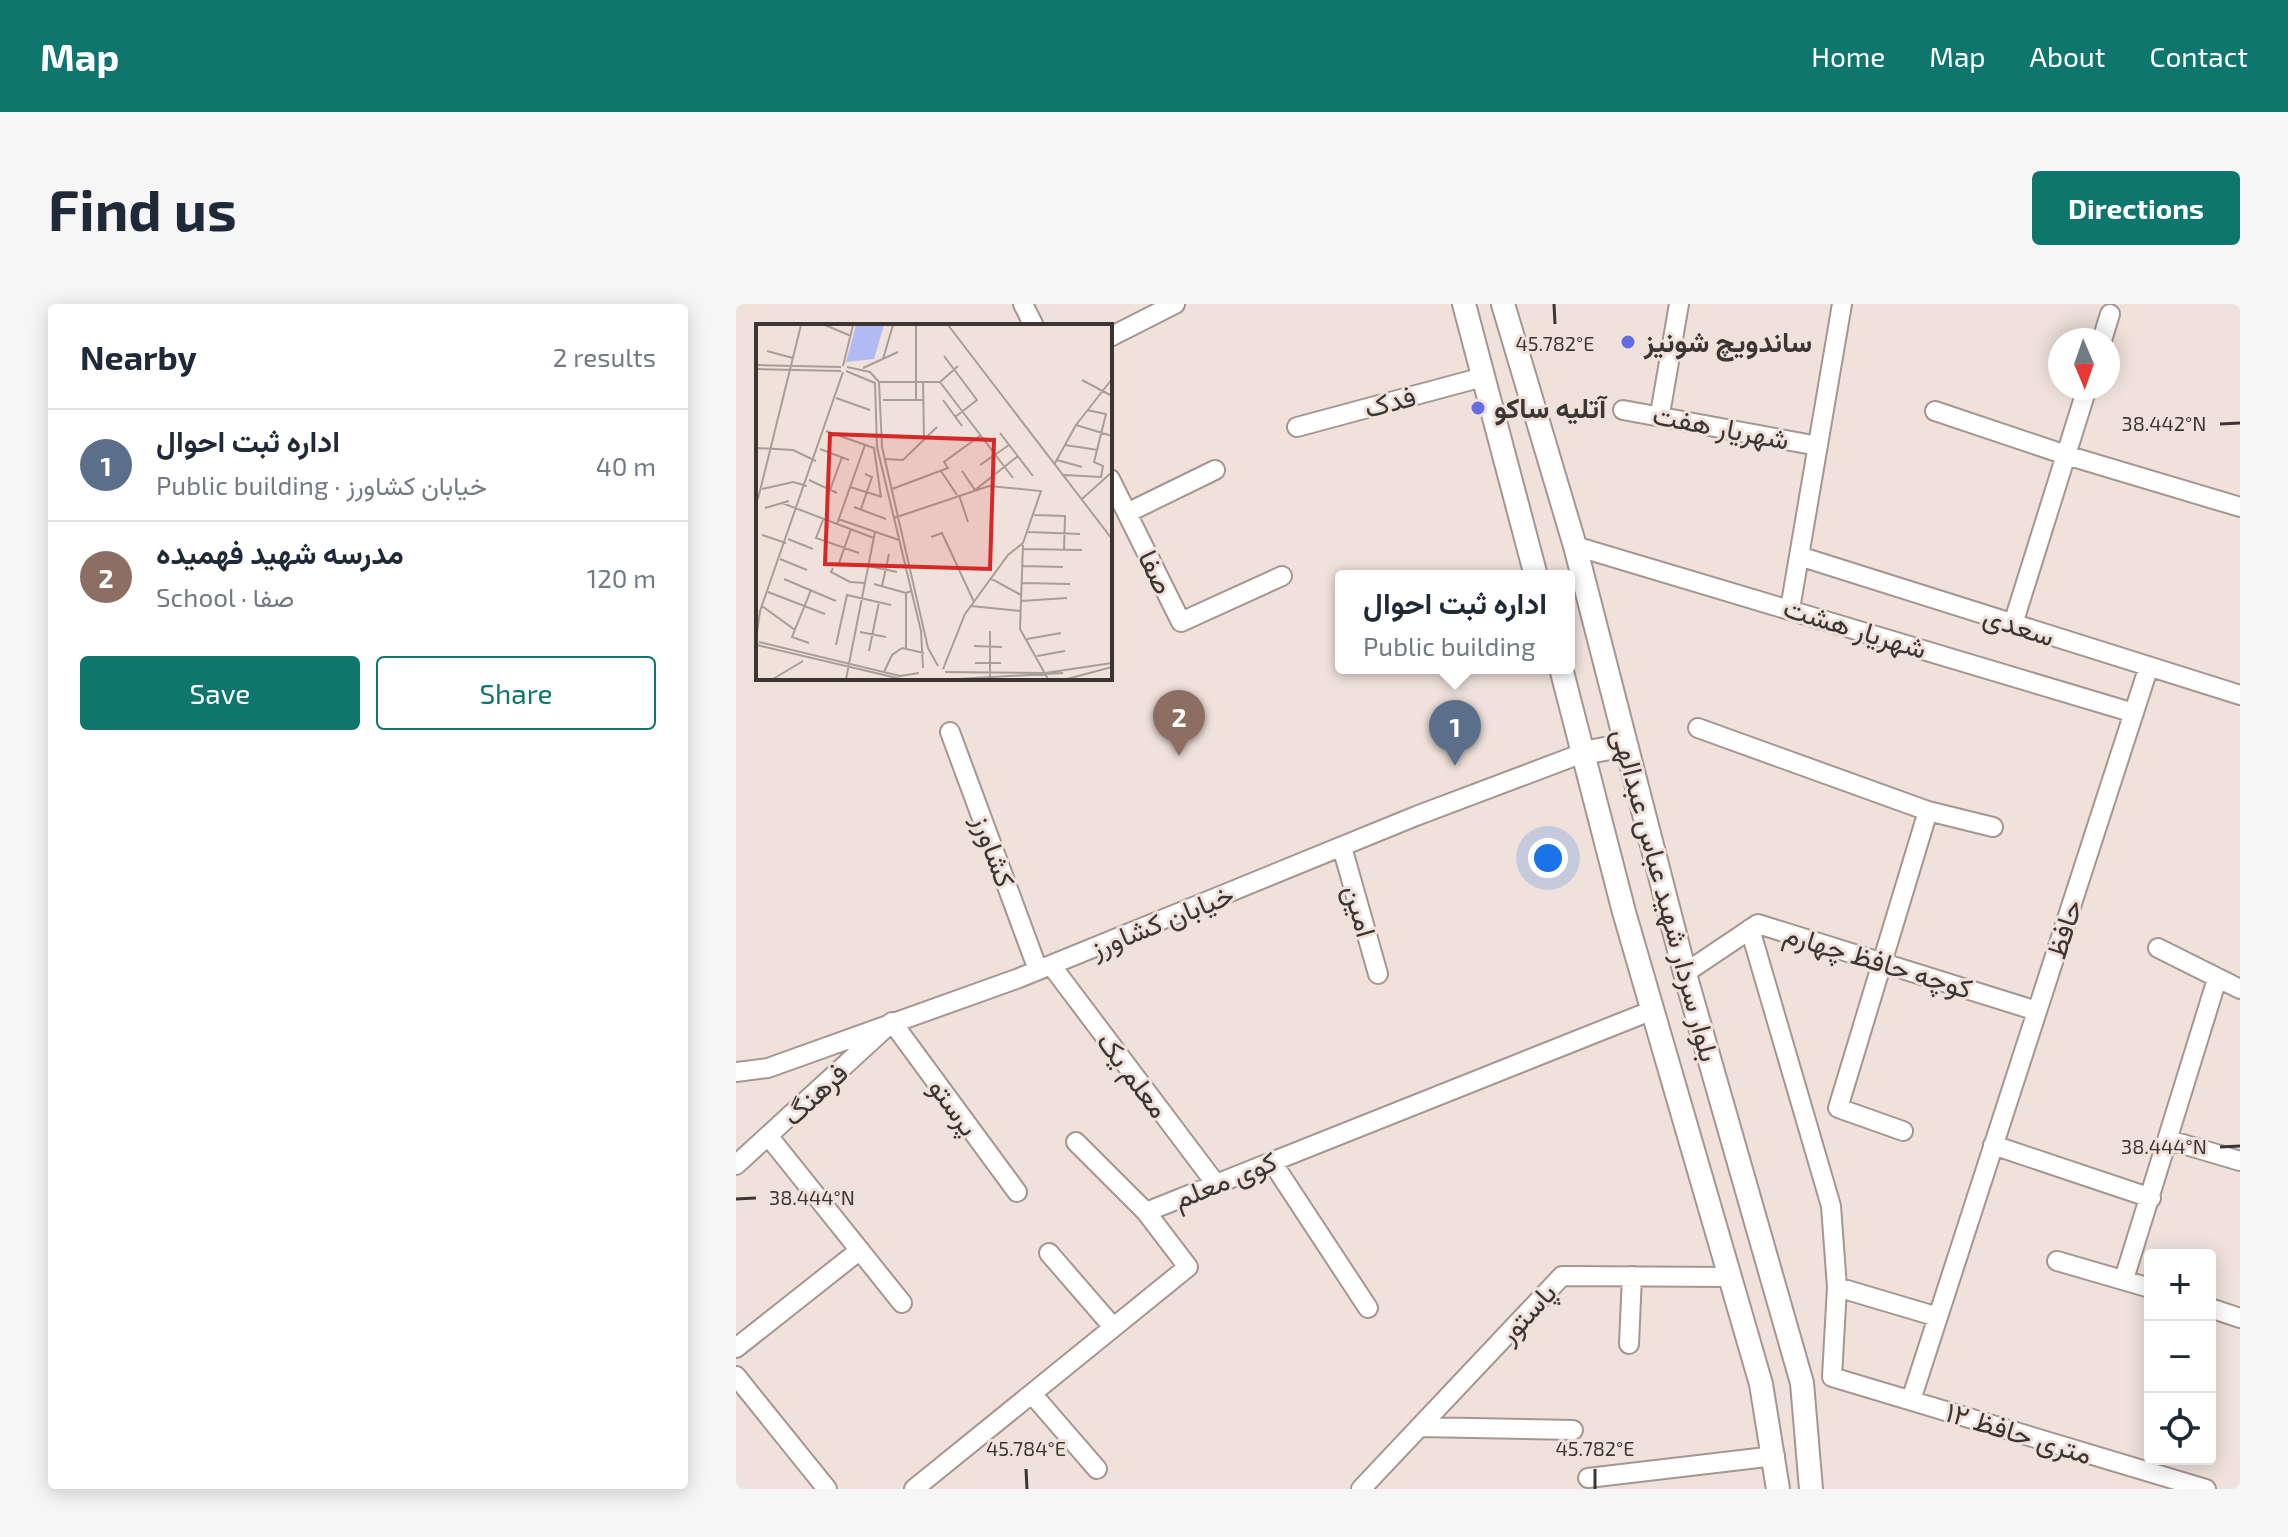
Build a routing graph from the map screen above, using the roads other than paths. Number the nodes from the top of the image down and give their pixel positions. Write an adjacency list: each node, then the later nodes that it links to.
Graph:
1 (1023, 304): 8 (street)
2 (1175, 304): 10 (street)
3 (1464, 304): 11 (street)
4 (1503, 304): 23 (street, بلوار سردار شهید عباس عبدالهی)
5 (1679, 304): 15 (street)
6 (1842, 304): 17 (street)
7 (2110, 314): 9 (street)
8 (1033, 324)
9 (2106, 328)
10 (1112, 336)
11 (1483, 377): 16 (street, فدک); 25 (street)
12 (2083, 400): 18 (street)
13 (1623, 410): 15 (street, شهریار هفت)
14 (1935, 411): 18 (street)
15 (1660, 414): 17 (street, شهریار هفت)
16 (1297, 427)
17 (1818, 446): 24 (street)
18 (2066, 455): 21 (street); 28 (street)
19 (1215, 470): 22 (street)
20 (1112, 483): 22 (street, صفا)
21 (2240, 507)
22 (1127, 513): 26 (street, صفا)
23 (1575, 546): 27 (street, شهریار هشت); 35 (street, بلوار سردار شهید عباس عبدالهی)
24 (1799, 556): 27 (street); 28 (street, سعدی)
25 (1534, 570)
26 (1282, 576)
27 (1790, 609): 32 (street, شهریار هشت)
28 (2013, 624): 29 (street, سعدی)
29 (2148, 669): 31 (street, سعدی); 32 (street, حافظ)
30 (1563, 674): 36 (street, بلوار سردار شهید عباس عبدالهی)
31 (2240, 695)
32 (2134, 713): 49 (street, حافظ)
33 (1698, 728): 37 (street)
34 (950, 732): 43 (street, کشاورز)
35 (1626, 745): 36 (street); 44 (street, بلوار سردار شهید عباس عبدالهی)
36 (1583, 753): 39 (street, خیابان کشاورز); 48 (street, بلوار سردار شهید عباس عبدالهی)
37 (1928, 811): 38 (street); 42 (street)
38 (1993, 827)
39 (1342, 847): 43 (street, خیابان کشاورز); 45 (street, امین)
40 (1750, 929): 42 (street, کوچه حافظ چهارم); 44 (street, کوچه حافظ چهارم); 71 (street)
41 (2158, 948): 46 (street)
42 (1881, 962): 49 (street, کوچه حافظ چهارم); 52 (street)
43 (1044, 967): 50 (street, خیابان کشاورز); 60 (street, معلم یک)
44 (1685, 973): 93 (street, بلوار سردار شهید عباس عبدالهی)
45 (1378, 974)
46 (2217, 979): 47 (street); 54 (street)
47 (2240, 989)
48 (1653, 1010): 58 (street, کوی معلم); 68 (street, بلوار سردار شهید عباس عبدالهی)
49 (2037, 1011): 56 (street, حافظ)
50 (892, 1022): 51 (street, خیابان کشاورز); 53 (street, فرهنگ); 61 (street, پرستو)
51 (736, 1072)
52 (1903, 1131)
53 (769, 1137): 59 (street, فرهنگ); 64 (street)
54 (2169, 1140): 57 (street); 62 (street)
55 (1076, 1142): 63 (street)
56 (1993, 1145): 62 (street); 75 (street, حافظ)
57 (2240, 1161)
58 (1272, 1162): 60 (street, کوی معلم); 73 (street)
59 (736, 1165)
60 (1216, 1184): 63 (street, کوی معلم)
61 (1017, 1192)
62 (2151, 1198): 69 (street)
63 (1146, 1212): 77 (street, کوی معلم)
64 (860, 1250): 72 (street); 79 (street)
65 (1049, 1253): 77 (street)
66 (2057, 1261): 69 (street)
67 (1632, 1276): 68 (street, پاستور); 78 (street); 83 (street, پاستور)
68 (1730, 1277): 85 (street, بلوار سردار شهید عباس عبدالهی)
69 (2124, 1279): 70 (street)
70 (2144, 1286)
71 (1837, 1287): 75 (street); 82 (street, ۱۲ متری حافظ)
72 (902, 1303)
73 (1368, 1308)
74 (2216, 1310): 76 (street)
75 (1938, 1317): 82 (street, حافظ)
76 (2240, 1318)
77 (1113, 1327): 81 (street, کوی معلم)
78 (1629, 1344)
79 (736, 1348)
80 (736, 1376): 89 (street)
81 (1033, 1395): 86 (street); 90 (street, کوی معلم)
82 (1911, 1400): 94 (street, ۱۲ متری حافظ)
83 (1419, 1427): 84 (street); 88 (street, پاستور)
84 (1573, 1430)
85 (1775, 1456): 87 (street); 92 (street, بلوار سردار شهید عباس عبدالهی)
86 (1097, 1469)
87 (1588, 1478)
88 (1377, 1481): 91 (street, پاستور)
89 (827, 1489)
90 (914, 1489)
91 (1361, 1489)
92 (1778, 1489)
93 (1811, 1489)
94 (2206, 1489)

